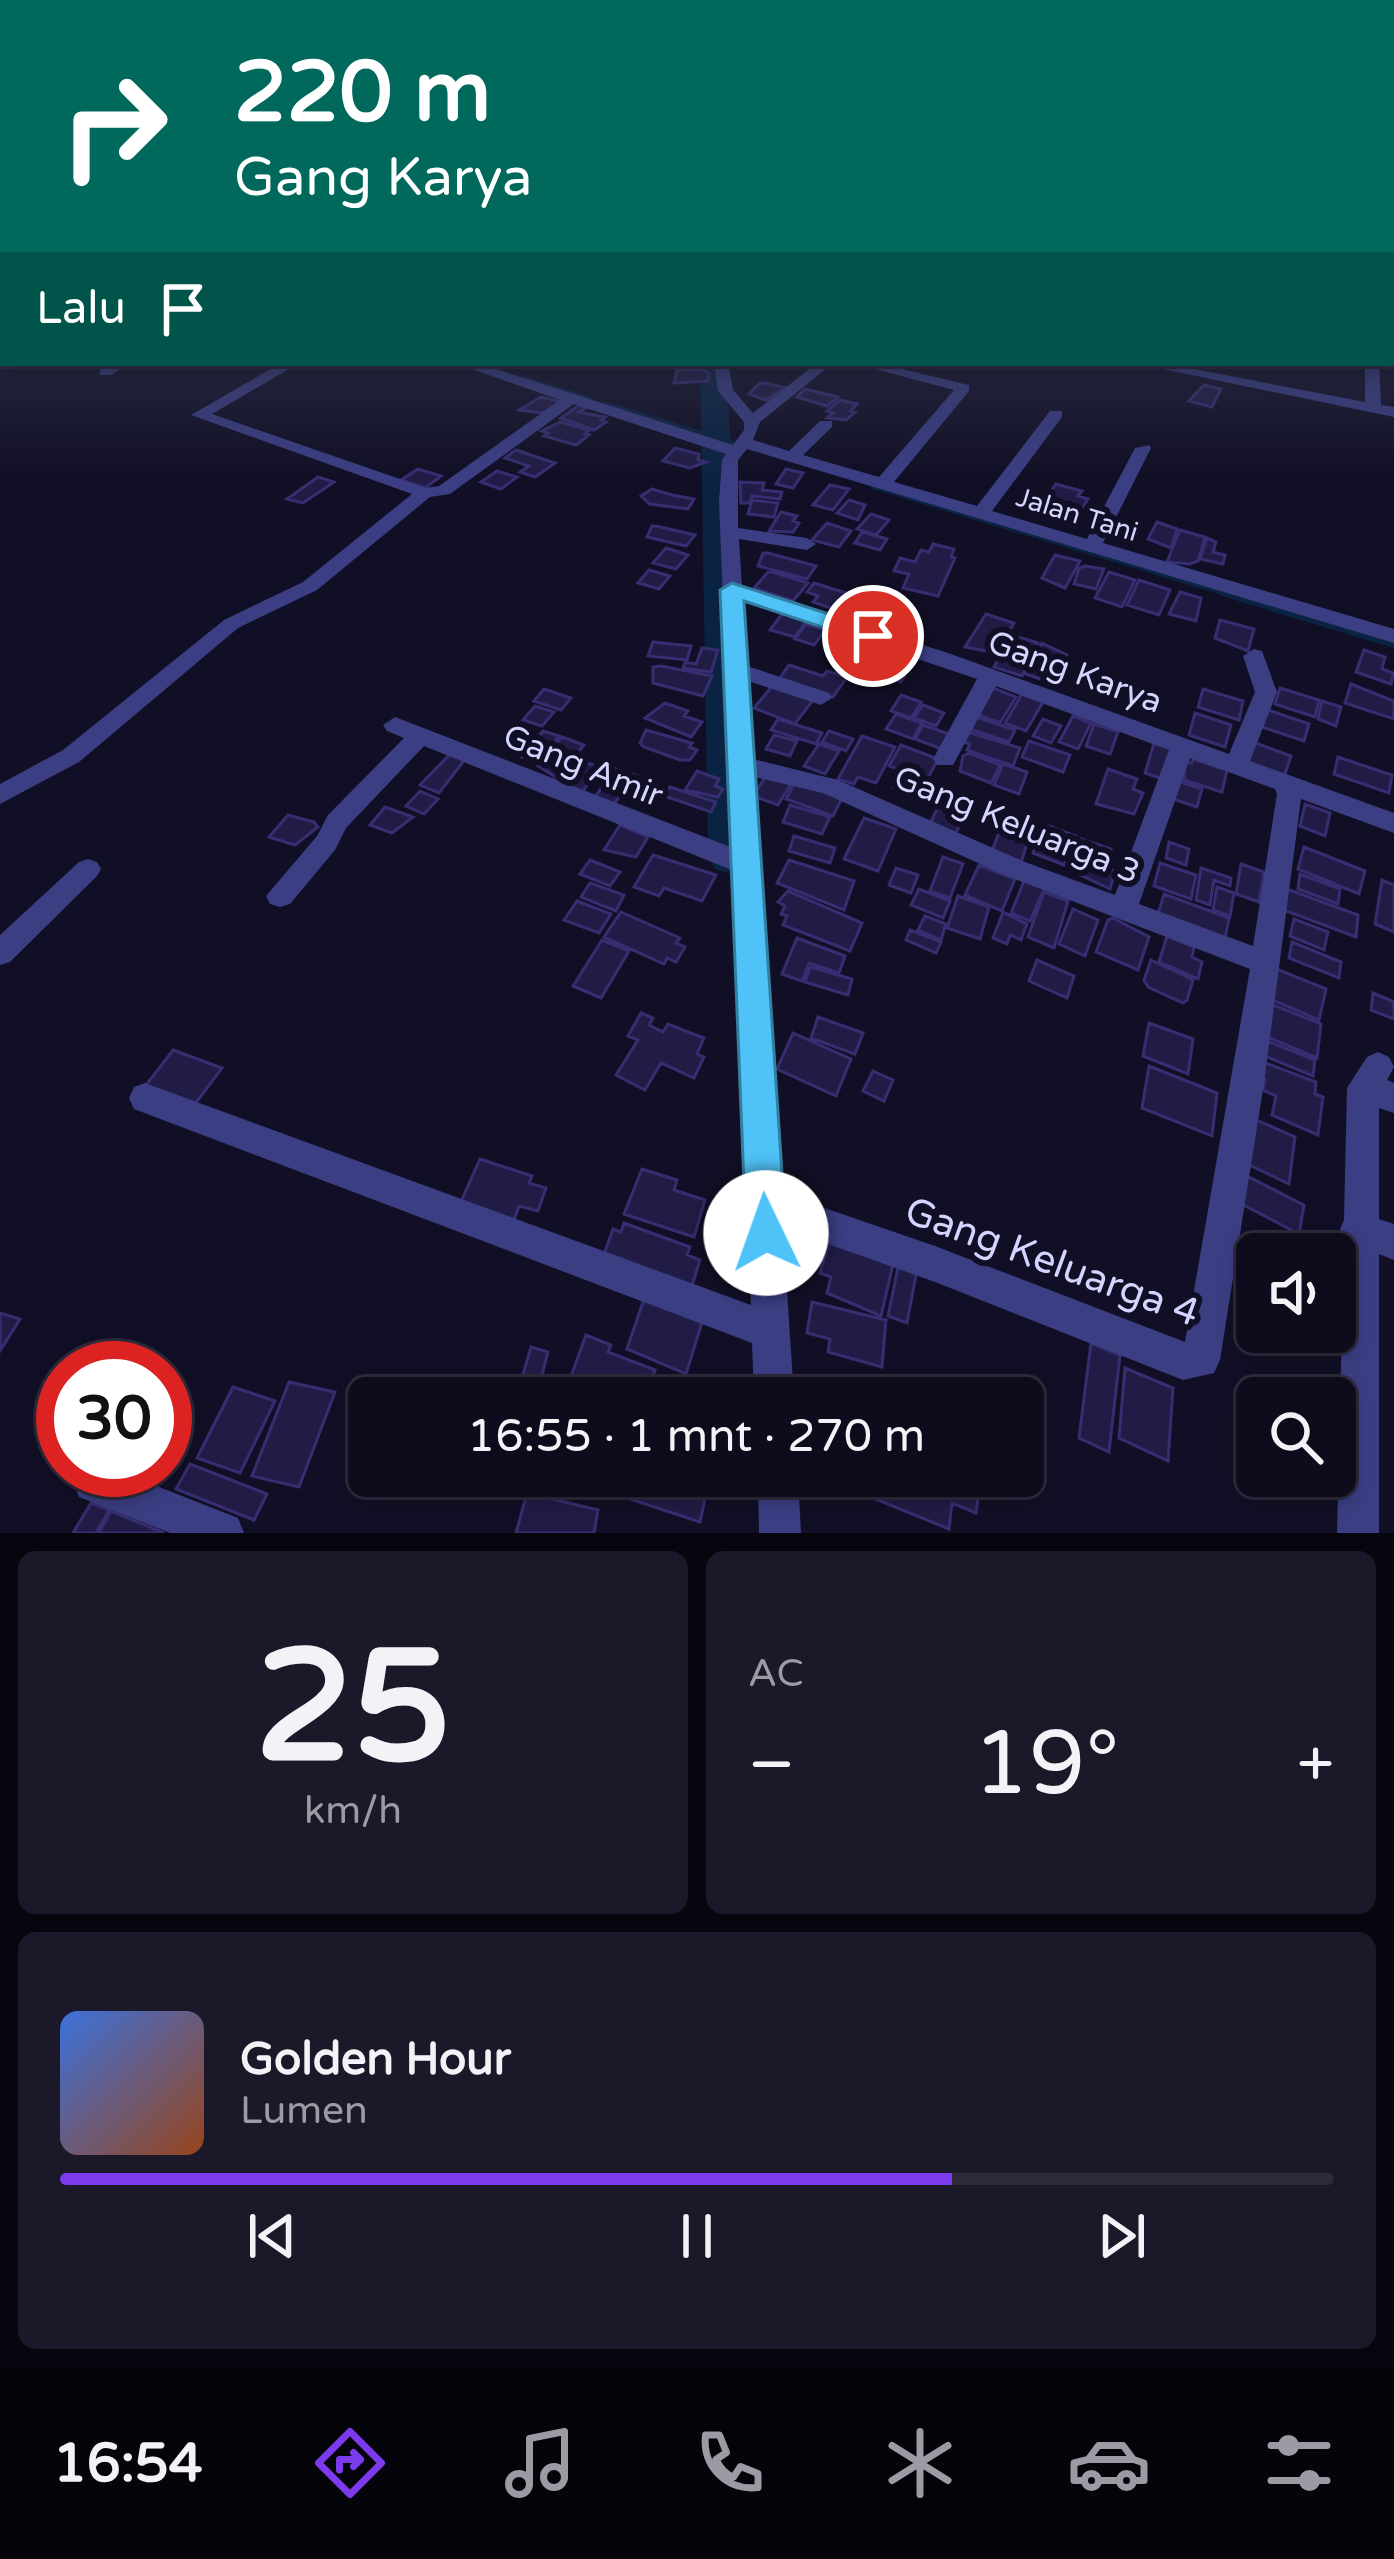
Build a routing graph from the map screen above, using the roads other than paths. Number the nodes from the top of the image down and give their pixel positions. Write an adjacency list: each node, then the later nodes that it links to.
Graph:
1 (118, 366): 9 (street)
2 (287, 366): 20 (street)
3 (472, 366): 10 (street, Jalan Tani)
4 (722, 366): 14 (street)
5 (822, 366): 14 (street)
6 (872, 366): 19 (street)
7 (1157, 366): 11 (street)
8 (1372, 366): 11 (street)
9 (105, 372)
10 (574, 397): 16 (street, Jalan Tani); 20 (street)
11 (1372, 408): 12 (street)
12 (1394, 412)
13 (1055, 414): 21 (street)
14 (752, 421): 16 (street)
15 (826, 424): 18 (street)
16 (738, 447): 18 (street, Jalan Tani); 22 (street)
17 (1143, 448): 24 (street)
18 (792, 457): 19 (street, Jalan Tani)
19 (882, 484): 21 (street, Jalan Tani)
20 (425, 494): 38 (street)
21 (979, 514): 24 (street, Jalan Tani)
22 (729, 532): 23 (street); 25 (street)
23 (807, 544)
24 (1091, 548): 26 (street, Jalan Tani)
25 (732, 590): 28 (street); 29 (street, Gang Karya)
26 (1394, 636)
27 (1254, 656): 36 (street)
28 (734, 669): 30 (street); 35 (street)
29 (990, 676): 33 (street, Gang Karya); 34 (street)
30 (821, 698)
31 (395, 724): 32 (street, Gang Amir)
32 (421, 735): 40 (street, Gang Amir); 42 (street)
33 (1182, 746): 36 (street, Gang Karya); 43 (street)
34 (945, 759)
35 (742, 765): 40 (street); 43 (street, Gang Keluarga 3)
36 (1236, 766): 37 (street, Gang Karya)
37 (1286, 786): 39 (street, Gang Karya); 45 (street)
38 (0, 795)
39 (1394, 823)
40 (747, 865): 48 (street)
41 (88, 869): 44 (street)
42 (280, 896)
43 (1124, 908): 45 (street, Gang Keluarga 3)
44 (0, 953)
45 (1263, 962): 48 (street, Gang Keluarga 4)
46 (1378, 1084): 49 (street)
47 (145, 1098): 51 (street)
48 (765, 1205): 51 (street)
49 (1358, 1229): 50 (street); 57 (street)
50 (1394, 1242)
51 (754, 1324): 52 (street)
52 (768, 1377)
53 (132, 1497): 55 (street)
54 (779, 1497): 56 (street)
55 (223, 1533)
56 (780, 1533)
57 (1358, 1533)

